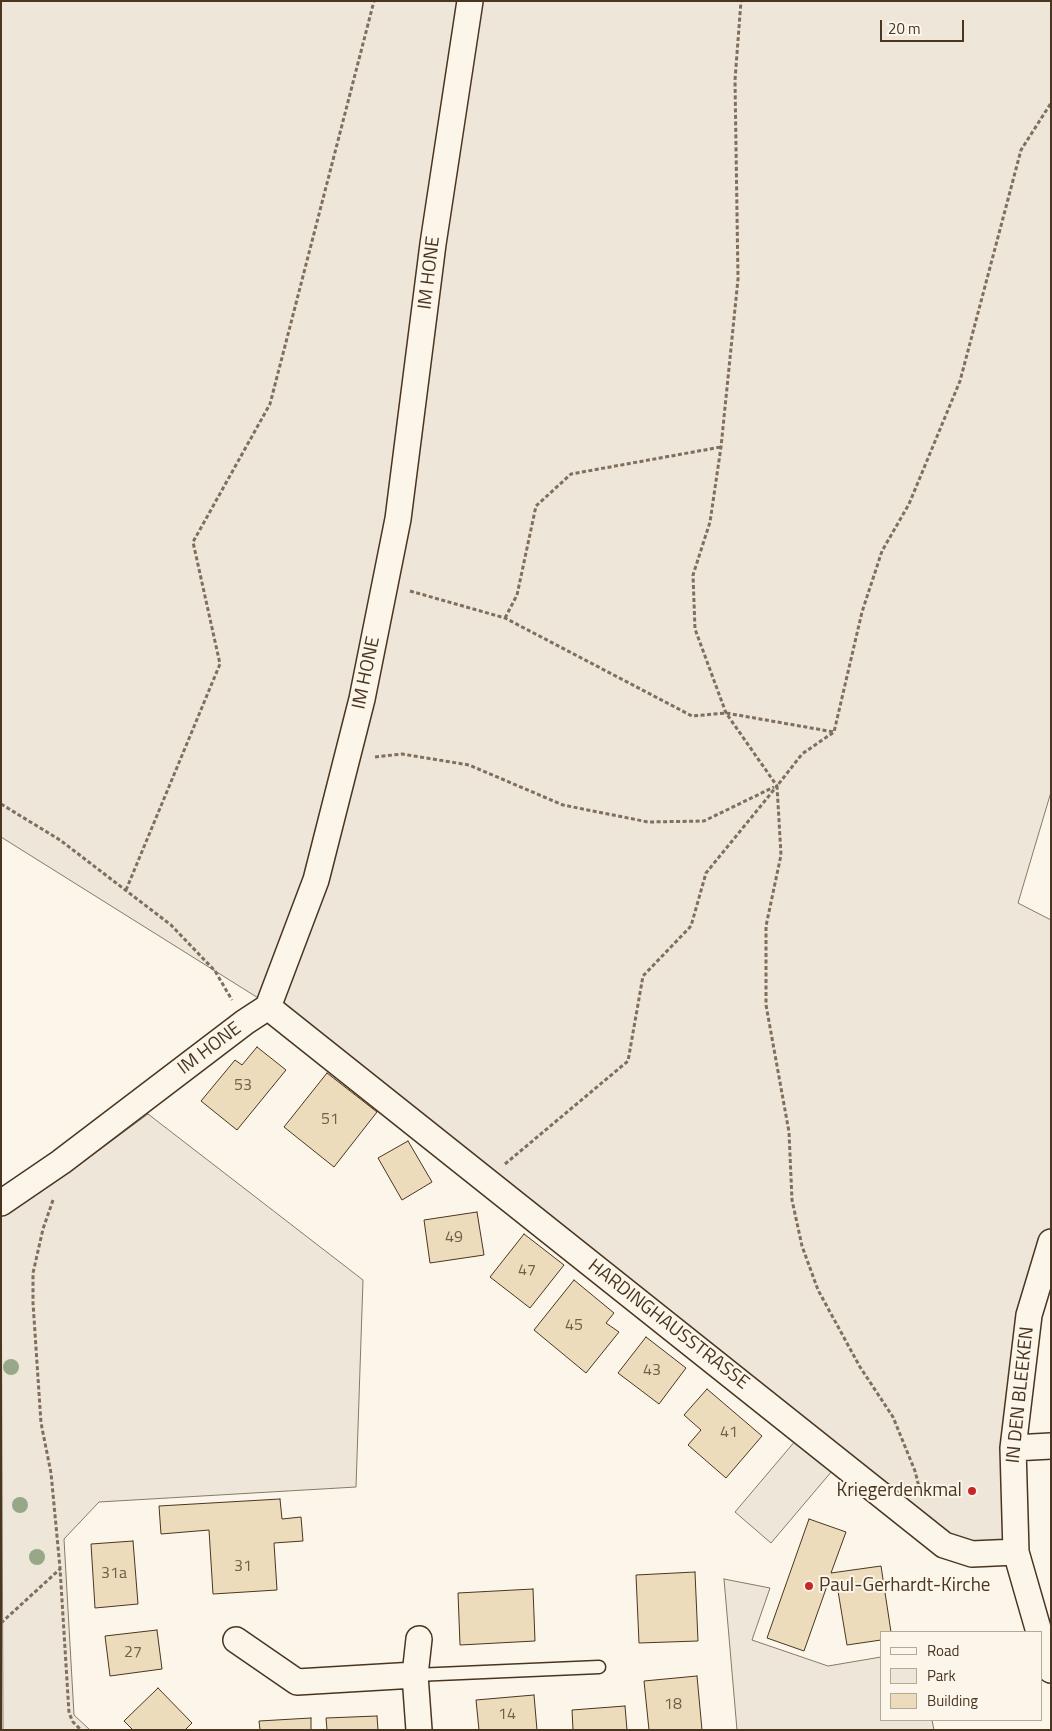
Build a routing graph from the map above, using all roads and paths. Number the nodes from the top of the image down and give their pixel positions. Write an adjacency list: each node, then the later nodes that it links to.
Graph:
1 (374, 1): 13 (path)
2 (470, 1): 6 (street, IM HONE)
3 (741, 1): 5 (path)
4 (1051, 104): 9 (path)
5 (721, 447): 7 (path); 8 (path)
6 (385, 584): 7 (path); 10 (street, IM HONE)
7 (505, 618): 8 (path)
8 (726, 713): 9 (path); 11 (path)
9 (834, 732): 11 (path)
10 (347, 761): 11 (path); 14 (street, IM HONE)
11 (777, 786): 17 (path); 22 (path)
12 (1, 804): 13 (path)
13 (126, 890): 15 (path)
14 (268, 1007): 15 (street, IM HONE); 17 (street, HARDINGHAUSSTRASSE)
15 (245, 1022): 16 (street, IM HONE)
16 (61, 1162): 18 (street, IM HONE); 24 (path)
17 (485, 1180): 23 (street, HARDINGHAUSSTRASSE)
18 (1, 1204)
19 (1051, 1242): 21 (street, IN DEN BLEEKEN)
20 (1051, 1446): 21 (street)
21 (1013, 1448): 23 (street, IN DEN BLEEKEN)
22 (922, 1499)
23 (1016, 1552): 26 (street)
24 (60, 1568): 25 (path); 33 (path)
25 (1, 1623)
26 (1038, 1631)
27 (420, 1639): 32 (street)
28 (236, 1640): 32 (street)
29 (1042, 1643): 31 (street)
30 (599, 1667): 32 (lane)
31 (1051, 1670)
32 (415, 1675): 34 (street)
33 (81, 1730)
34 (419, 1730)

